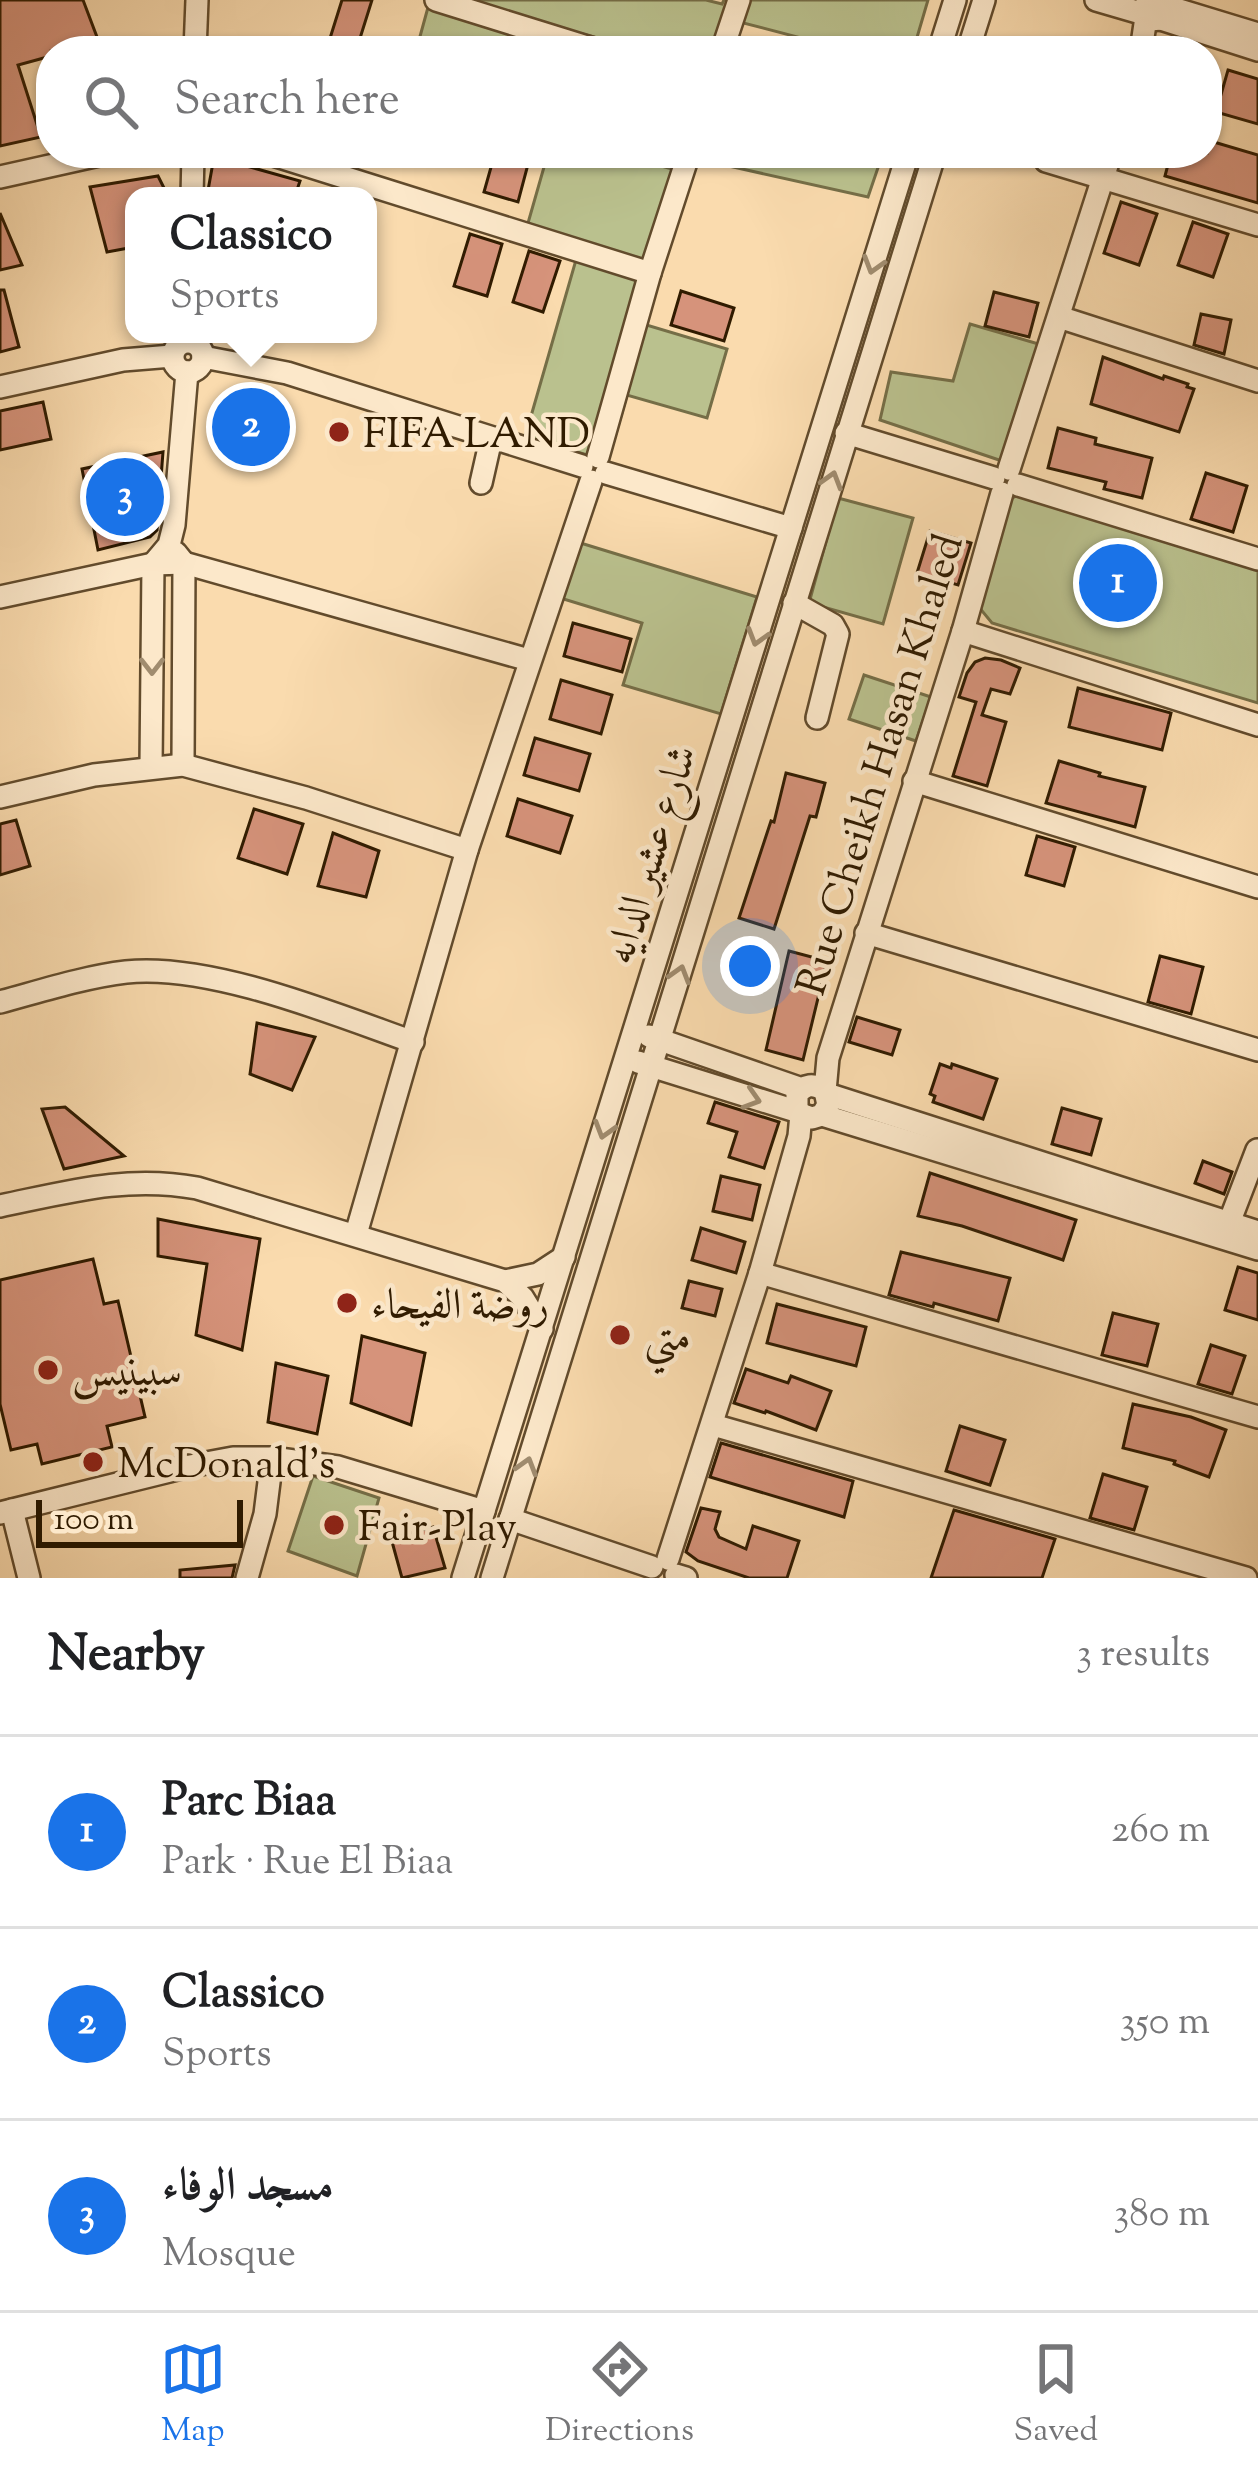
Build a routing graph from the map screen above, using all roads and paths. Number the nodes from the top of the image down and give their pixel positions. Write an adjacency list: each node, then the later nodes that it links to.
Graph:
1 (196, 0): 9 (street)
2 (436, 0): 10 (street)
3 (739, 0): 11 (street)
4 (955, 0): 12 (street)
5 (984, 0): 13 (street)
6 (1096, 0): 7 (street)
7 (1155, 7): 8 (street); 14 (street); 15 (street)
8 (1258, 34)
9 (195, 36)
10 (552, 36)
11 (727, 36)
12 (944, 36)
13 (973, 36)
14 (1147, 36)
15 (1258, 50)
16 (40, 168): 23 (street)
17 (314, 168): 25 (street)
18 (684, 168): 28 (street)
19 (903, 168): 38 (street, شارع عشير الدايه, one-way to 38)
20 (930, 168): 33 (street, شارع عشير الدايه)
21 (1069, 168): 24 (street)
22 (1106, 168): 24 (street, Rue Cheikh Hasan Khaled)
23 (0, 177)
24 (1103, 178): 27 (street); 29 (street, Rue Cheikh Hasan Khaled)
25 (375, 187)
26 (377, 188): 28 (street)
27 (1258, 225)
28 (650, 273): 35 (street)
29 (1059, 317): 31 (street); 36 (street, Rue Cheikh Hasan Khaled)
30 (188, 352): 32 (street); 34 (street); 39 (street)
31 (1258, 381)
32 (0, 386)
33 (846, 433): 36 (street); 44 (street, شارع عشير الدايه, one-way to 33)
34 (491, 439): 35 (street); 37 (street)
35 (594, 469): 38 (street); 46 (street)
36 (1006, 481): 40 (street); 45 (street, Rue Cheikh Hasan Khaled)
37 (481, 483)
38 (791, 528): 57 (street, شارع عشير الدايه, one-way to 57)
39 (169, 545): 41 (street); 42 (street)
40 (1258, 559)
41 (184, 563): 42 (street); 46 (street); 49 (street)
42 (153, 564): 43 (street); 50 (street, one-way to 50)
43 (0, 597)
44 (794, 603): 47 (street); 58 (street, شارع عشير الدايه, one-way to 44)
45 (964, 631): 48 (street); 51 (street, Rue Cheikh Hasan Khaled)
46 (529, 660): 53 (street)
47 (817, 718)
48 (1258, 725)
49 (183, 765): 50 (street); 53 (street)
50 (151, 767): 52 (street)
51 (914, 781): 54 (street); 55 (street, Rue Cheikh Hasan Khaled)
52 (0, 797)
53 (467, 850): 59 (street)
54 (1258, 887)
55 (866, 933): 60 (street); 63 (street, Rue Cheikh Hasan Khaled)
56 (0, 1002): 59 (street)
57 (635, 1031): 58 (street); 61 (street, شارع عشير الدايه)
58 (659, 1040): 62 (street, شارع عشير الدايه); 63 (street)
59 (413, 1042): 68 (street)
60 (1258, 1050)
61 (626, 1058): 62 (street); 70 (street, شارع عشير الدايه, one-way to 70)
62 (651, 1067): 63 (street, one-way to 63); 79 (street, شارع عشير الدايه, one-way to 62)
63 (811, 1106): 66 (street); 69 (street); 71 (street, Rue Cheikh Hasan Khaled)
64 (1257, 1150): 66 (street)
65 (0, 1206): 68 (street)
66 (1229, 1222): 67 (street)
67 (1258, 1232)
68 (356, 1234): 72 (street)
69 (1258, 1249)
70 (565, 1256): 72 (street); 73 (street, شارع عشير الدايه)
71 (760, 1273): 74 (street); 75 (street, Rue Cheikh Hasan Khaled)
72 (505, 1281): 73 (street)
73 (542, 1329): 78 (street, شارع عشير الدايه)
74 (1258, 1417)
75 (713, 1425): 80 (street, Rue Cheikh Hasan Khaled); 85 (street)
76 (272, 1458): 77 (street); 78 (street); 82 (street)
77 (3, 1511): 81 (street)
78 (484, 1511): 83 (street, شارع عشير الدايه)
79 (510, 1519): 80 (street); 84 (street, شارع عشير الدايه)
80 (668, 1573)
81 (29, 1578)
82 (247, 1578)
83 (463, 1578)
84 (492, 1578)
85 (1246, 1578)

